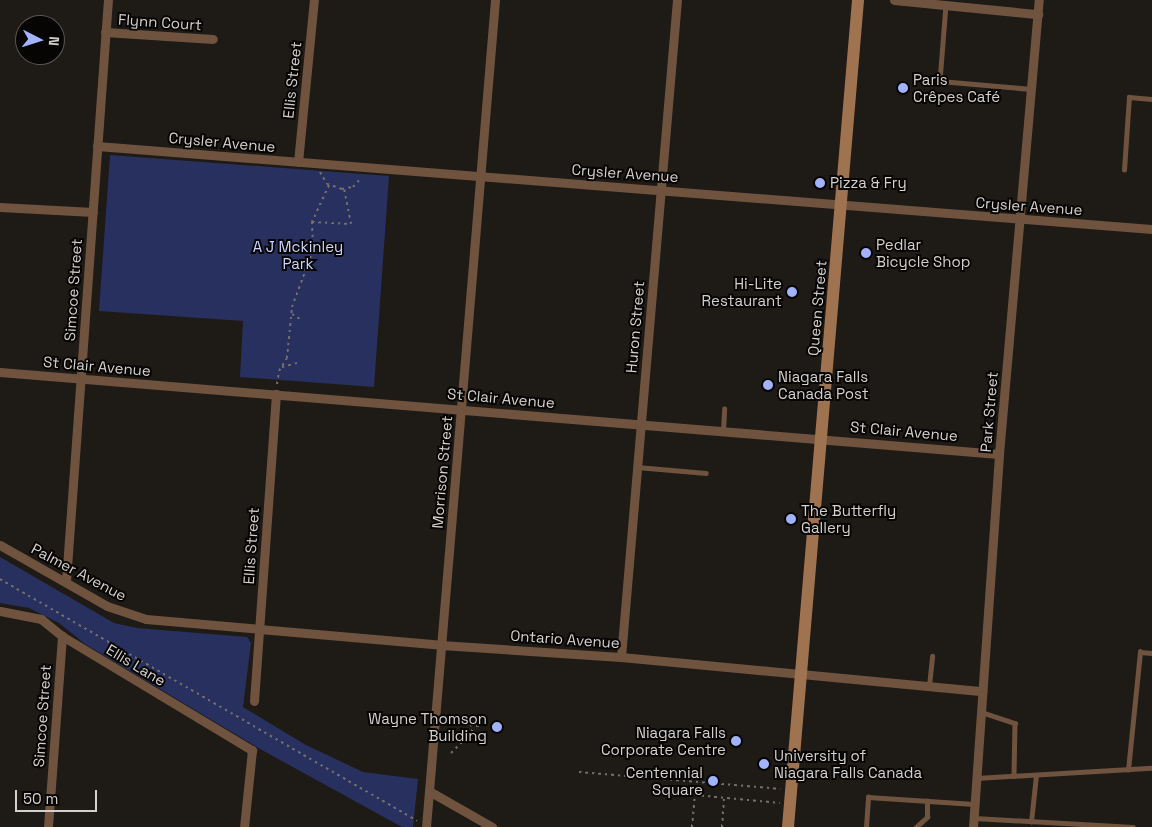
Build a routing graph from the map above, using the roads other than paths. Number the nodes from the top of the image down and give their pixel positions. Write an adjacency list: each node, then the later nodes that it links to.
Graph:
1 (108, 0): 10 (street, Simcoe Street)
2 (314, 0): 15 (street, Ellis Street)
3 (495, 0): 17 (street, Morrison Street)
4 (677, 0): 18 (street, Huron Street)
5 (858, 0): 19 (street, Queen Street)
6 (894, 0): 8 (street)
7 (1039, 0): 9 (street, Park Street)
8 (946, 5): 9 (street); 12 (lane)
9 (1038, 14): 12 (street, Park Street)
10 (105, 32): 11 (street, Flynn Court); 14 (street, Simcoe Street)
11 (213, 39)
12 (1031, 89): 22 (street, Park Street)
13 (1152, 99): 16 (lane)
14 (96, 146): 15 (street, Crysler Avenue); 21 (street, Simcoe Street)
15 (298, 162): 17 (street, Crysler Avenue)
16 (1124, 170)
17 (479, 176): 18 (street, Crysler Avenue); 27 (street, Morrison Street)
18 (660, 189): 19 (street, Crysler Avenue); 29 (street, Huron Street)
19 (842, 206): 22 (street, Crysler Avenue); 31 (street, Queen Street)
20 (0, 207): 21 (street)
21 (93, 212): 25 (street, Simcoe Street)
22 (1020, 219): 23 (street, Crysler Avenue); 32 (street, Park Street)
23 (1152, 229)
24 (0, 372): 25 (street, St Clair Avenue)
25 (81, 379): 26 (street, St Clair Avenue); 36 (street, Simcoe Street)
26 (276, 394): 27 (street, St Clair Avenue); 39 (street, Ellis Street)
27 (461, 408): 29 (street, St Clair Avenue); 41 (street, Morrison Street)
28 (724, 409): 30 (lane)
29 (641, 424): 30 (street, St Clair Avenue); 33 (street, Huron Street)
30 (723, 431): 31 (street, St Clair Avenue)
31 (822, 438): 32 (street, St Clair Avenue); 45 (street, Queen Street)
32 (999, 454): 47 (street, Park Street)
33 (637, 466): 34 (lane); 44 (street, Huron Street)
34 (706, 472)
35 (0, 545): 36 (street, Palmer Avenue)
36 (66, 581): 38 (street, Palmer Avenue)
37 (2, 611): 40 (street, Ellis Lane)
38 (146, 618): 39 (street, Ontario Avenue)
39 (258, 629): 41 (street, Ontario Avenue); 48 (street, Ellis Street)
40 (62, 636): 61 (street, Simcoe Street); 62 (street, Ellis Lane)
41 (441, 645): 44 (street, Ontario Avenue); 55 (street, Morrison Street)
42 (1152, 653): 51 (lane)
43 (932, 656): 46 (lane)
44 (621, 657): 45 (street, Ontario Avenue)
45 (803, 673): 46 (street, Ontario Avenue); 65 (street, Queen Street)
46 (930, 686): 47 (street, Ontario Avenue)
47 (982, 691): 49 (street, Park Street)
48 (254, 701)
49 (981, 712): 53 (lane); 54 (street, Park Street)
50 (1152, 768): 51 (lane)
51 (1128, 770): 52 (lane)
52 (1036, 775): 53 (lane); 59 (lane)
53 (1014, 776): 54 (lane)
54 (976, 778): 57 (street, Park Street)
55 (429, 791): 63 (street, Morrison Street); 64 (street)
56 (927, 801): 57 (lane); 66 (lane); 67 (lane)
57 (974, 804): 58 (street, Park Street)
58 (973, 822): 59 (lane)
59 (1031, 822): 60 (lane)
60 (1065, 826): 68 (lane)
61 (48, 827)
62 (244, 827)
63 (426, 827)
64 (492, 827)
65 (788, 827)
66 (866, 827)
67 (916, 827)
68 (1133, 827)

